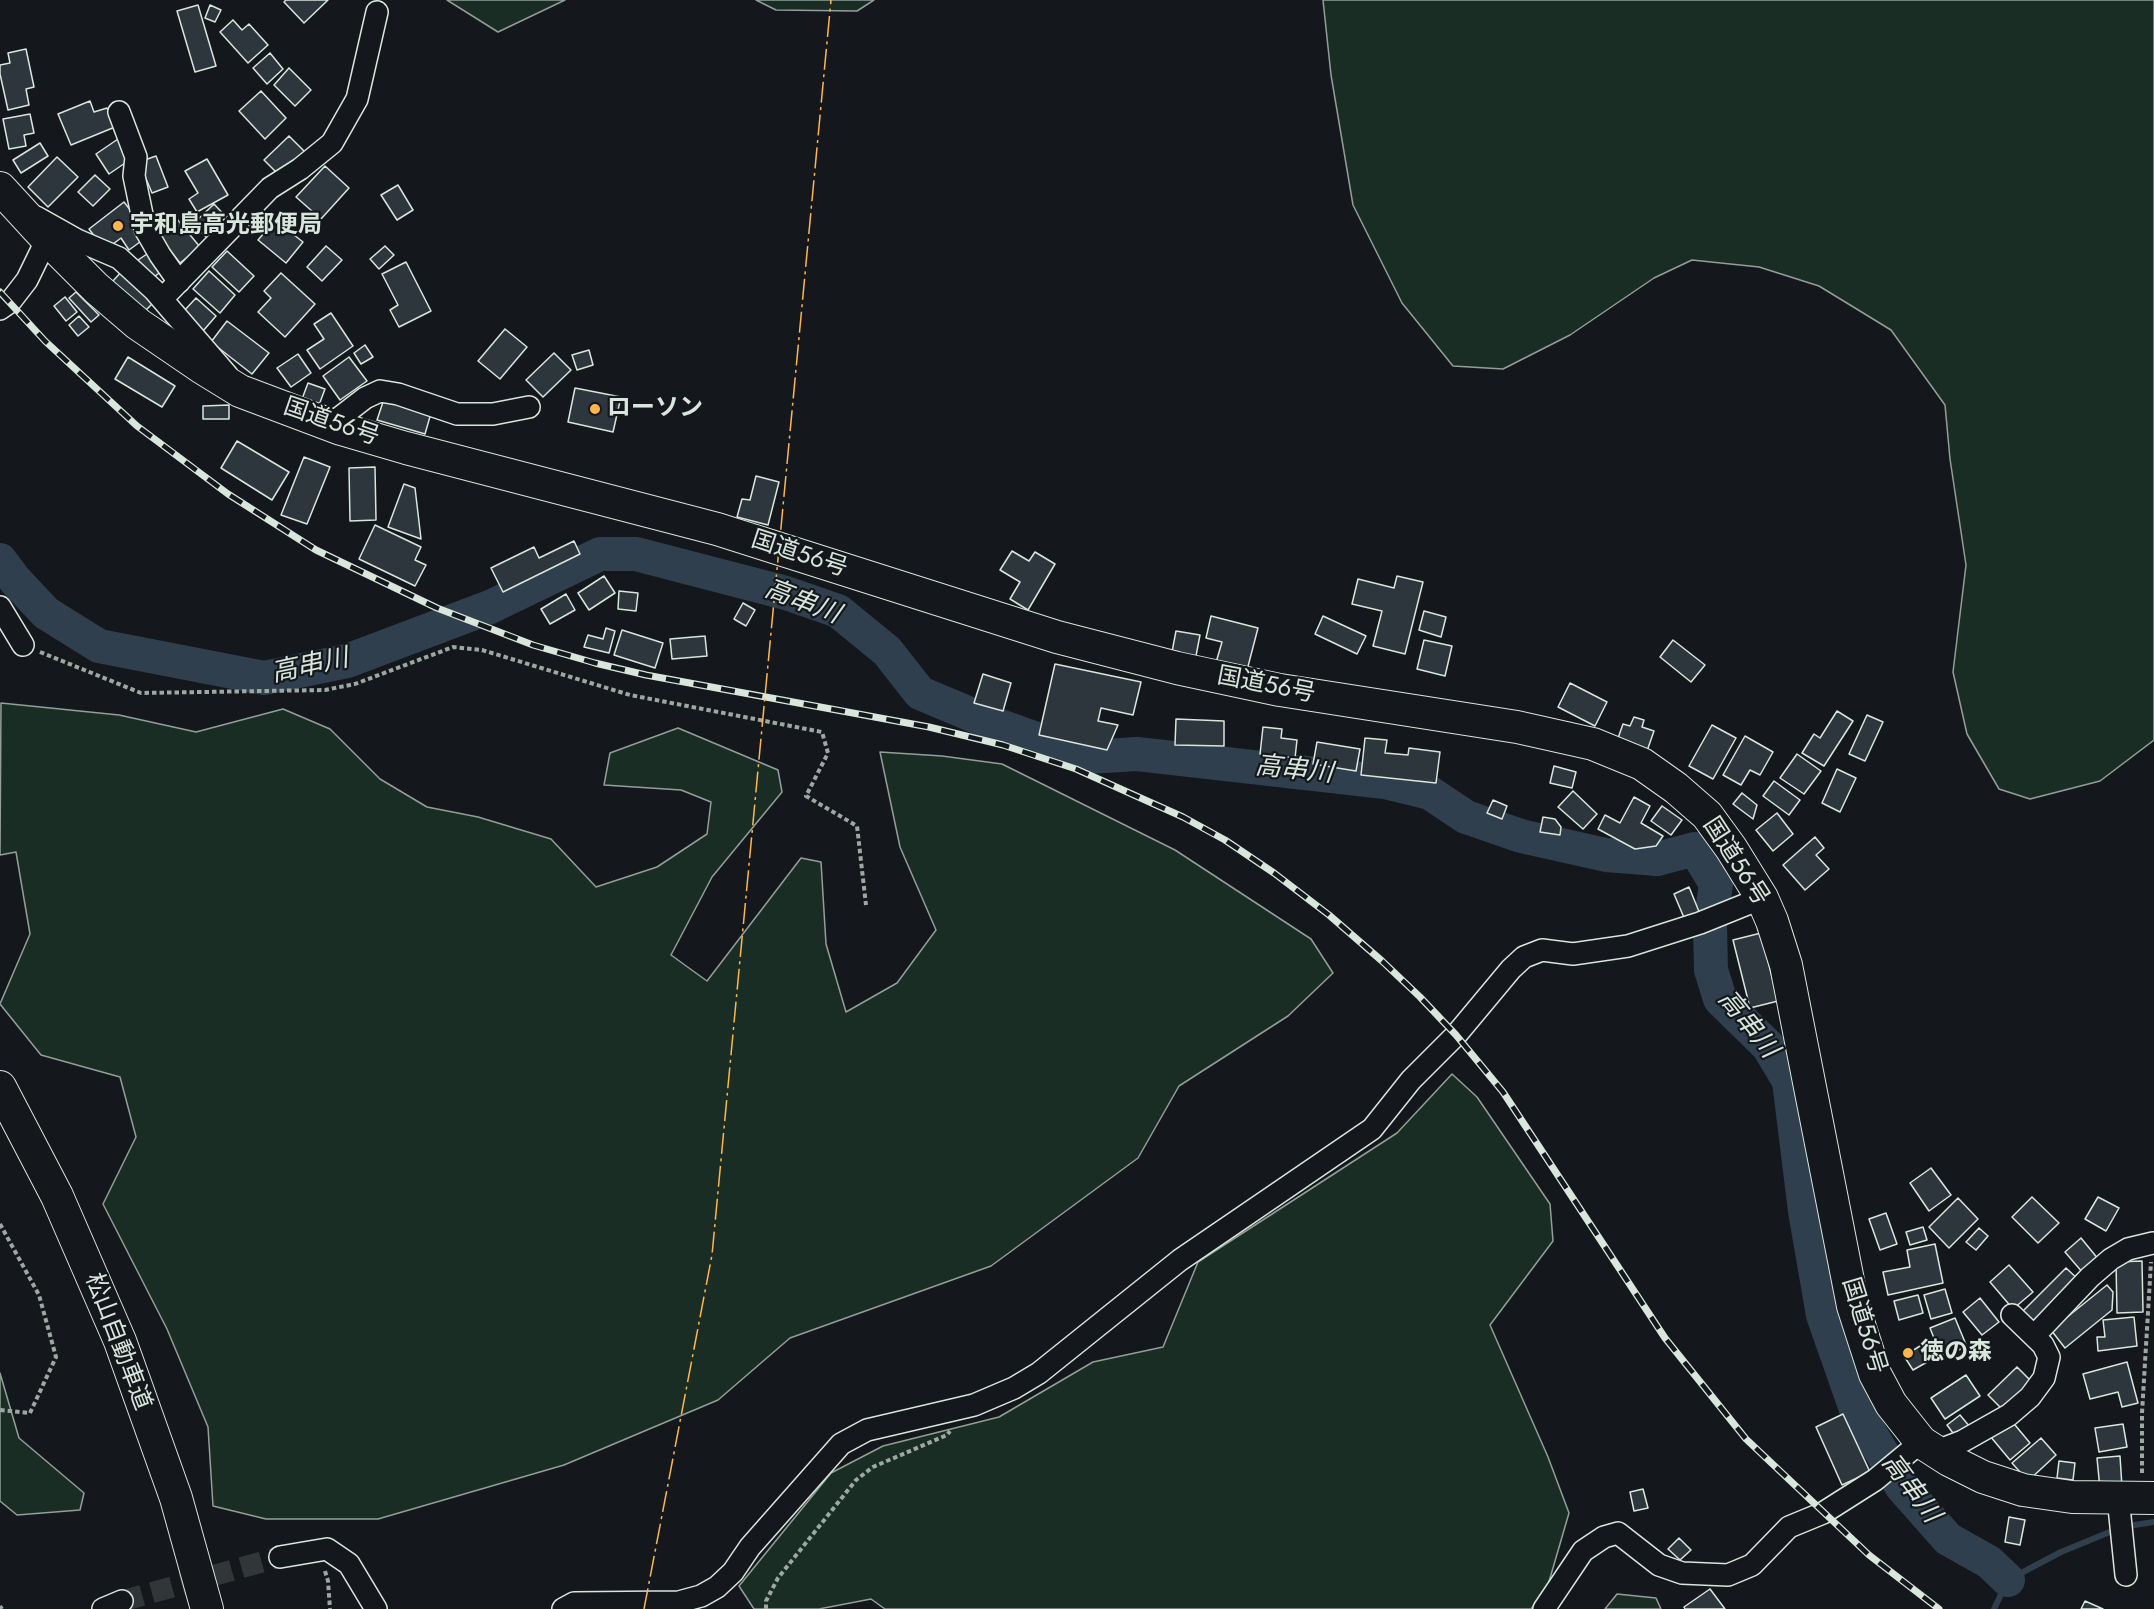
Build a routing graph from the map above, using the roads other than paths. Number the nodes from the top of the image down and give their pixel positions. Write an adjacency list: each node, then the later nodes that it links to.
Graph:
1 (377, 12): 5 (street)
2 (119, 112): 5 (street)
3 (7, 196): 4 (highway, 国道56号); 6 (street)
4 (47, 239): 7 (street); 8 (highway, 国道56号)
5 (179, 282): 6 (street)
6 (162, 299): 8 (street)
7 (0, 309)
8 (240, 391): 10 (highway, 国道56号)
9 (529, 407): 10 (street)
10 (330, 425): 13 (highway, 国道56号)
11 (0, 607): 12 (street)
12 (23, 645)
13 (1762, 898): 18 (highway, 国道56号); 24 (street)
14 (0, 1087): 22 (highway, 松山自動車道)
15 (2152, 1244): 17 (street)
16 (2012, 1315): 17 (street)
17 (2034, 1336): 18 (street)
18 (1920, 1450): 19 (highway, 国道56号); 25 (street)
19 (2134, 1502): 21 (street)
20 (279, 1557): 23 (street)
21 (2126, 1575)
22 (207, 1609)
23 (376, 1609)
24 (563, 1609)
25 (1544, 1609)

